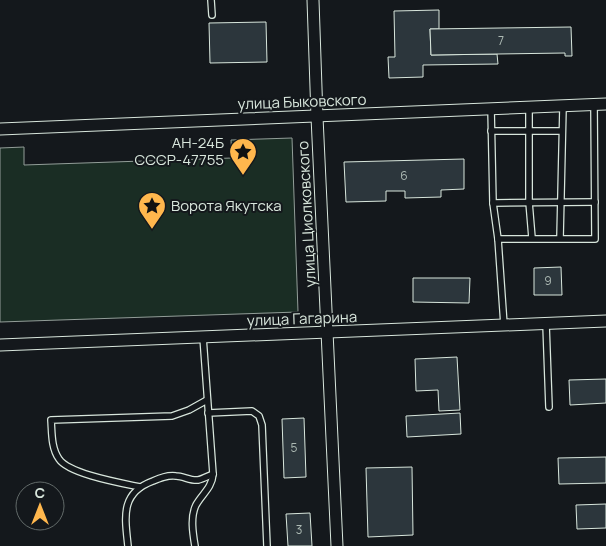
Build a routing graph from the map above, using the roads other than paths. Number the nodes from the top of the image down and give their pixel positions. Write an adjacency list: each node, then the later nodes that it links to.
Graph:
1 (211, 0): 3 (lane)
2 (313, 0): 9 (street, улица Циолковского)
3 (212, 15)
4 (594, 104): 5 (street, улица Быковского); 6 (street, улица Быковского); 15 (lane)
5 (606, 104)
6 (563, 106): 8 (street, улица Быковского); 13 (lane)
7 (491, 108): 8 (street, улица Быковского); 9 (street, улица Быковского); 11 (lane)
8 (530, 108): 12 (lane)
9 (316, 117): 10 (street, улица Быковского); 23 (street, улица Циолковского)
10 (0, 129)
11 (491, 131): 12 (lane); 16 (lane)
12 (529, 131): 13 (lane); 14 (lane)
13 (562, 131): 18 (lane)
14 (530, 202): 15 (lane); 16 (lane); 17 (lane)
15 (595, 202): 18 (lane)
16 (493, 203): 19 (lane)
17 (532, 238): 18 (lane); 19 (lane)
18 (560, 238)
19 (498, 239): 22 (lane)
20 (606, 321): 21 (street, улица Гагарина)
21 (546, 324): 22 (street, улица Гагарина); 27 (lane)
22 (504, 325): 23 (street, улица Гагарина)
23 (328, 333): 24 (street, улица Гагарина); 34 (street, улица Циолковского)
24 (203, 337): 25 (street, улица Гагарина); 26 (lane)
25 (0, 345)
26 (208, 400): 28 (lane); 30 (lane)
27 (549, 408)
28 (208, 413): 29 (lane); 33 (lane)
29 (213, 474): 30 (lane); 32 (lane)
30 (140, 487): 31 (lane)
31 (128, 546)
32 (194, 546)
33 (267, 546)
34 (337, 546)

